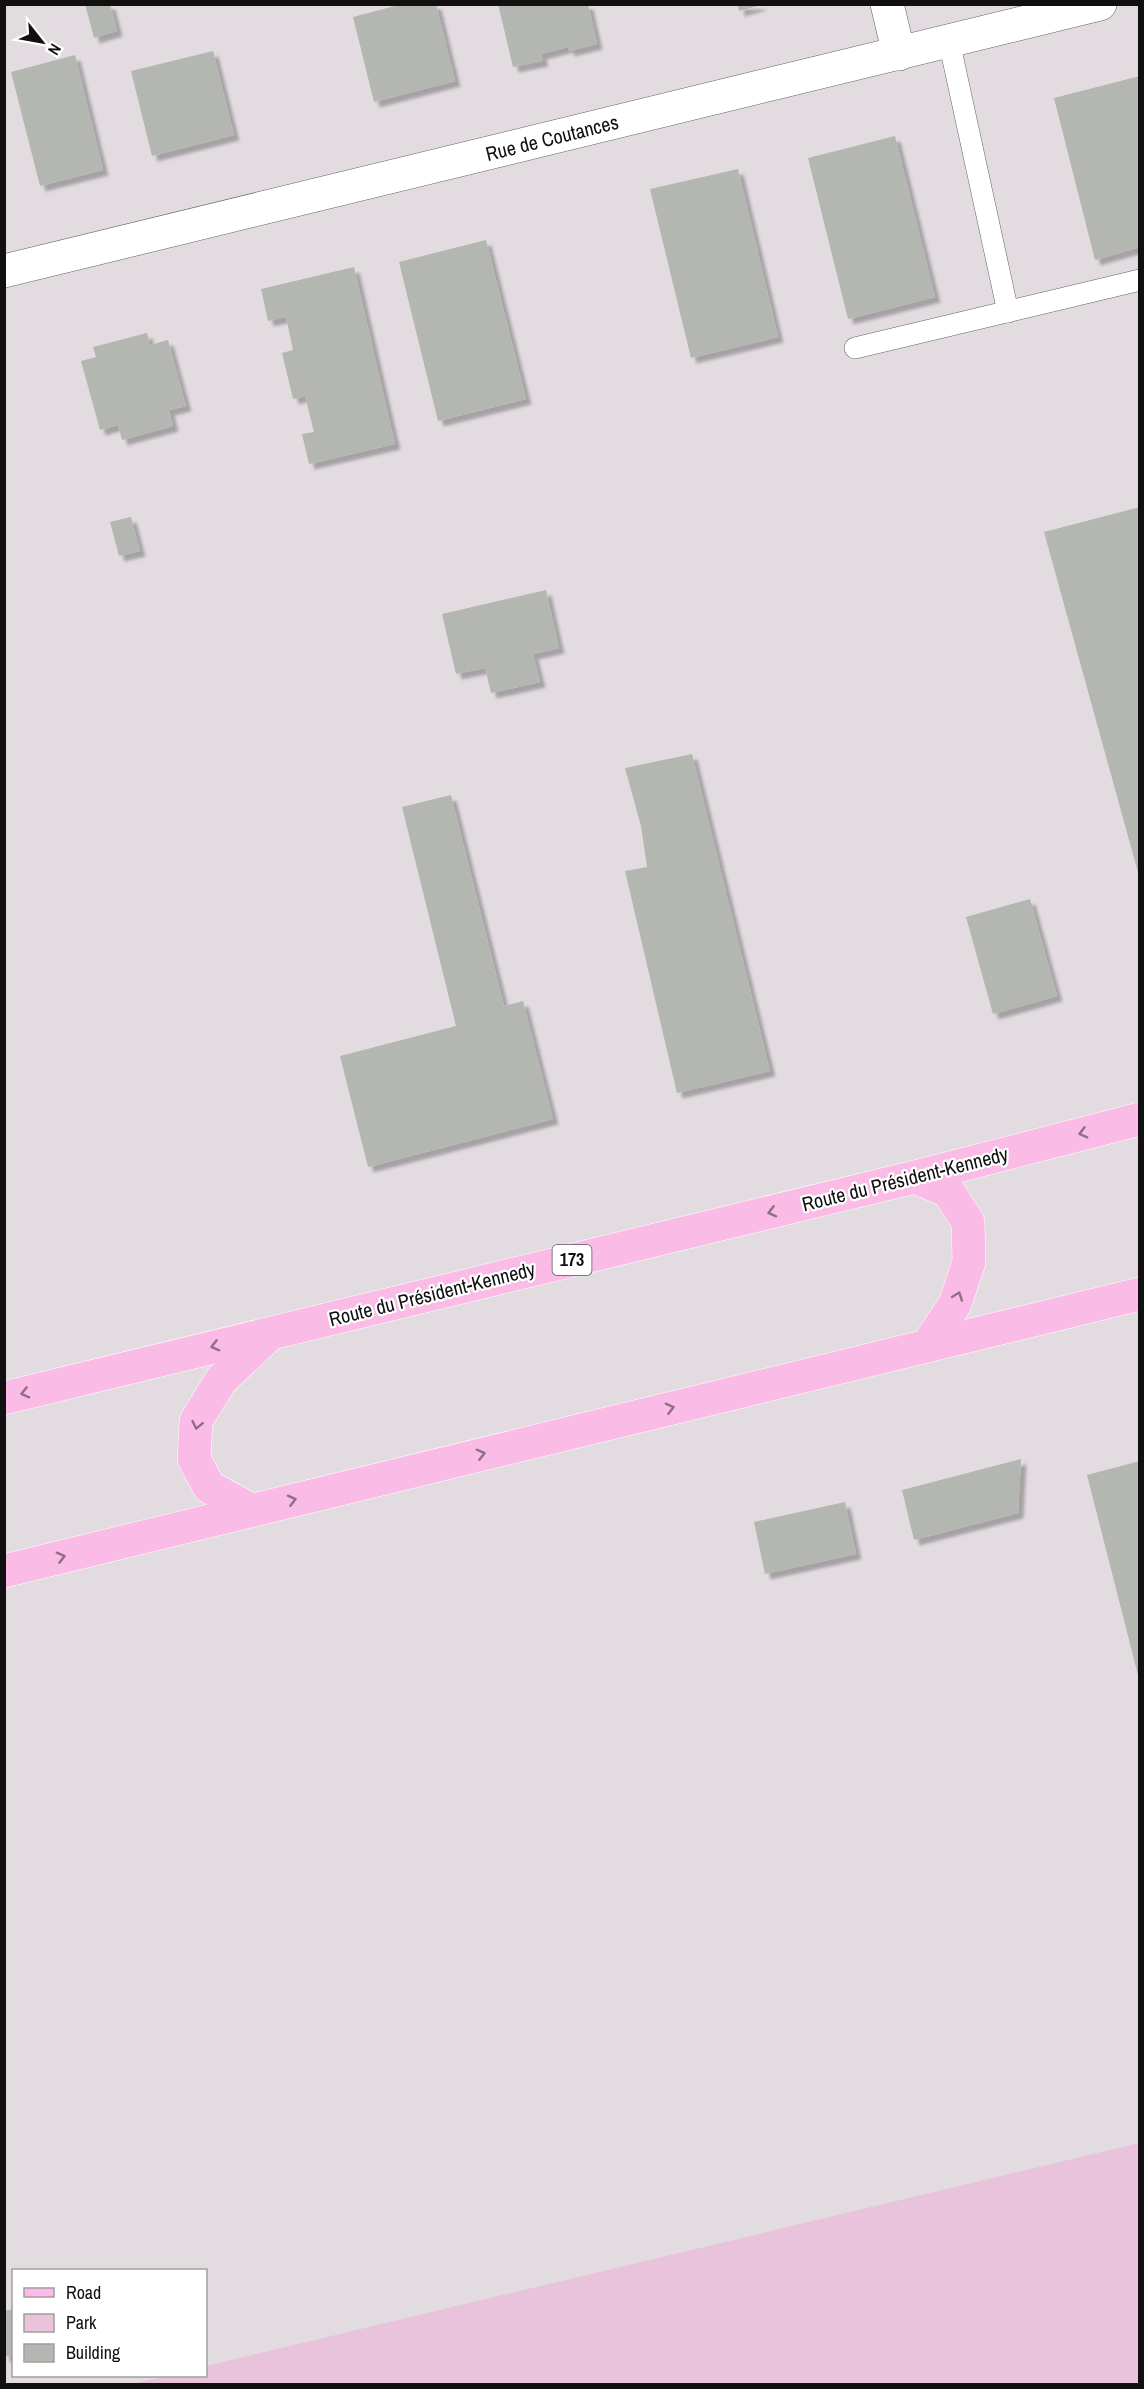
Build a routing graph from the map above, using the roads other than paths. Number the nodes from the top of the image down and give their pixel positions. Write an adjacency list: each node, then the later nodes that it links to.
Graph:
1 (887, 4): 4 (street)
2 (1100, 4): 3 (street, Rue de Coutances)
3 (949, 41): 4 (street, Rue de Coutances); 7 (lane)
4 (900, 54): 5 (street, Rue de Coutances)
5 (4, 272)
6 (1140, 280): 7 (lane)
7 (1008, 312): 8 (lane)
8 (855, 348)
9 (1140, 1119): 10 (main road, Route du Président-Kennedy / 173, one-way to 10)
10 (915, 1177): 12 (main road, Route du Président-Kennedy / 173, one-way to 12); 13 (main road, one-way to 10)
11 (1140, 1294): 13 (main road)
12 (271, 1332): 14 (main road, Route du Président-Kennedy / 173, one-way to 14); 15 (main road, one-way to 15)
13 (927, 1346): 15 (main road, one-way to 13)
14 (4, 1398)
15 (251, 1510): 16 (main road, one-way to 15)
16 (4, 1571)

